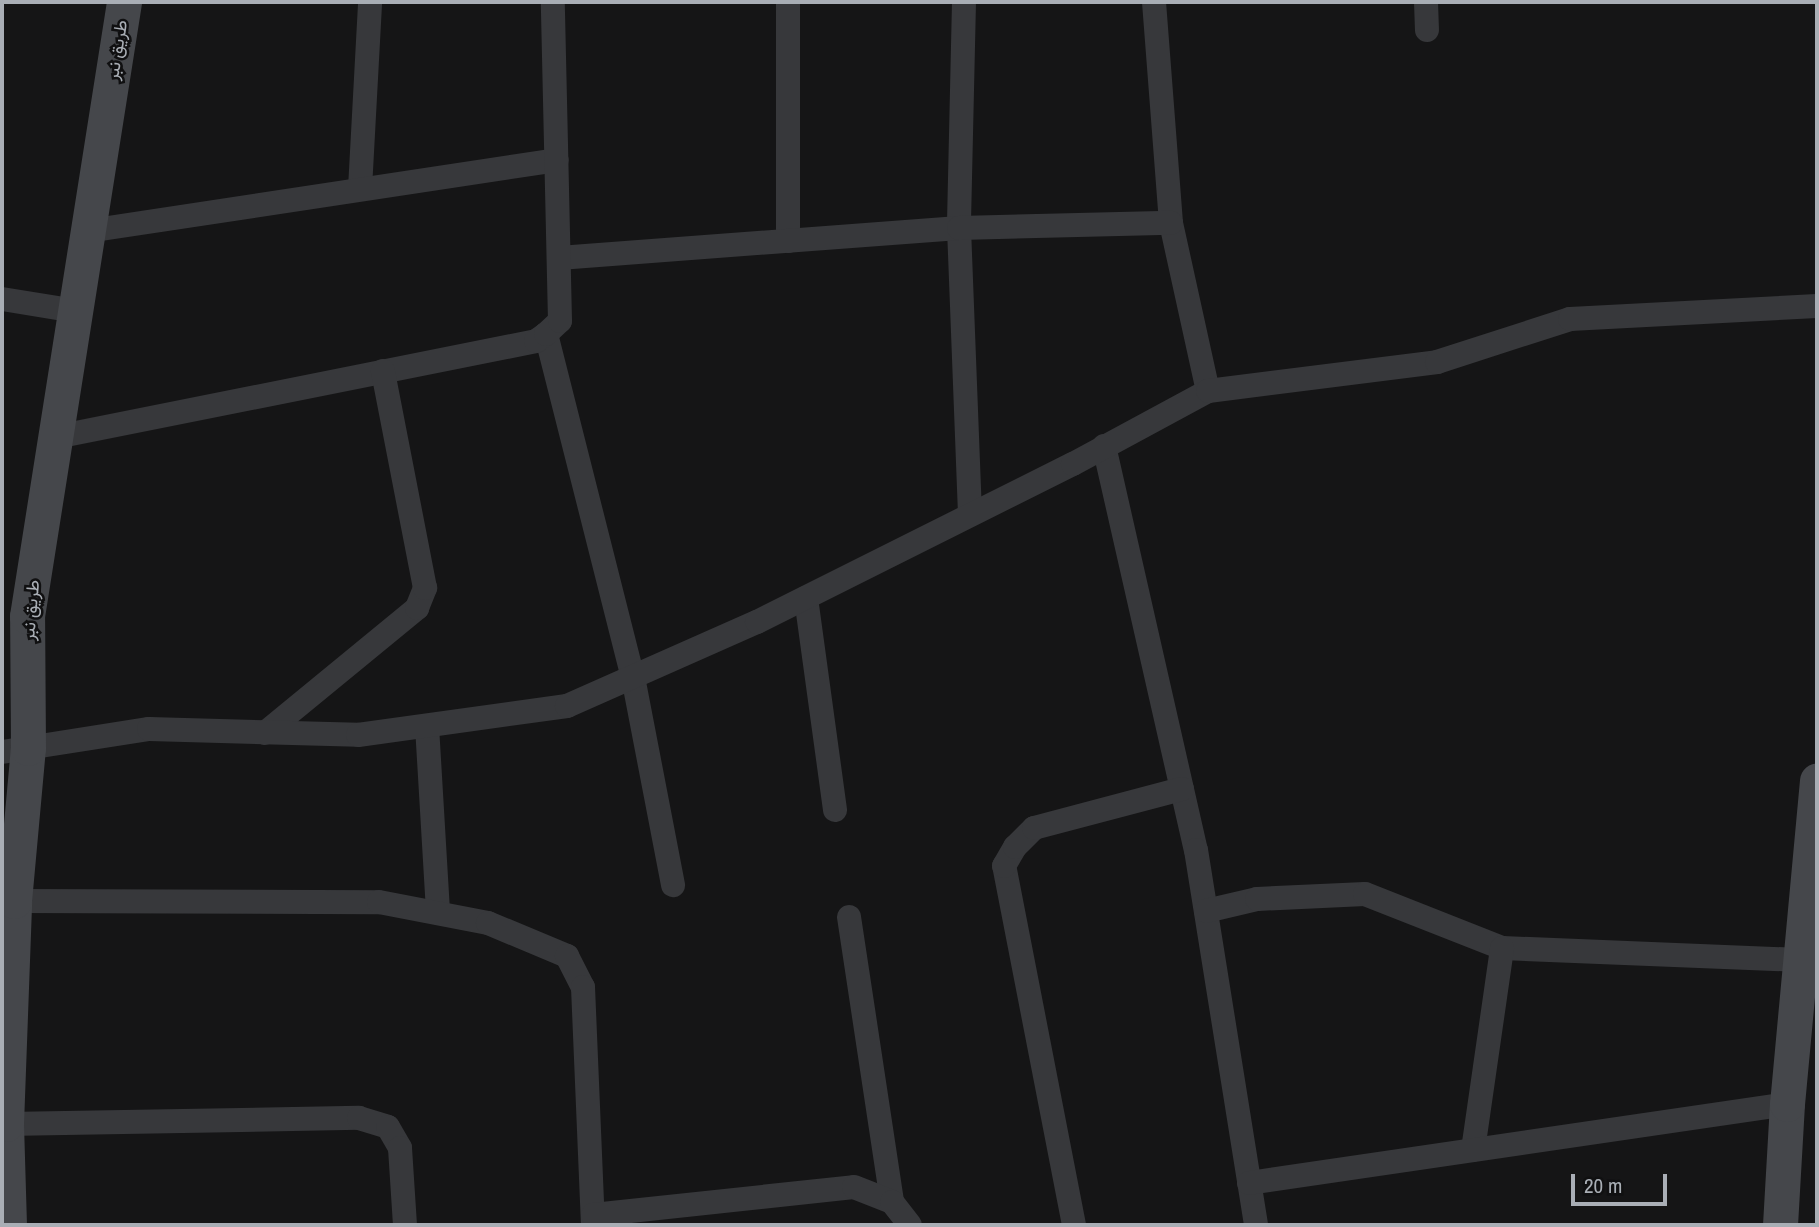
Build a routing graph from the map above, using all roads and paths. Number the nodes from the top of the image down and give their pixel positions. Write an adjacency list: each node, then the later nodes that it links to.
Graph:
1 (124, 2): 13 (main road, طريق نبر)
2 (370, 2): 10 (street)
3 (553, 2): 9 (street)
4 (788, 2): 14 (street)
5 (964, 2): 12 (street)
6 (1154, 2): 11 (street)
7 (1426, 2): 8 (street)
8 (1427, 30)
9 (556, 160): 10 (street); 15 (street)
10 (360, 189): 13 (street)
11 (1171, 223): 12 (street); 21 (street)
12 (959, 228): 14 (street); 24 (street)
13 (88, 231): 18 (main road, طريق نبر)
14 (788, 241): 15 (street)
15 (559, 258): 19 (street)
16 (2, 299): 18 (street)
17 (1817, 306): 21 (street)
18 (75, 311): 22 (main road, طريق نبر)
19 (547, 334): 20 (street); 26 (street)
20 (383, 371): 22 (street); 28 (street)
21 (1208, 391): 23 (street)
22 (56, 437): 29 (main road, طريق نبر)
23 (1104, 446): 24 (street); 31 (street)
24 (970, 515): 25 (street)
25 (806, 598): 26 (street); 32 (street)
26 (633, 677): 27 (street); 33 (street)
27 (427, 726): 28 (street); 36 (street)
28 (265, 733): 29 (street)
29 (15, 750): 34 (main road, طريق نبر)
30 (1817, 780): 39 (main road)
31 (1182, 789): 35 (street); 49 (street)
32 (835, 810)
33 (673, 885)
34 (14, 901): 36 (street); 41 (main road, طريق نبر)
35 (1206, 911): 38 (street); 43 (street)
36 (438, 913): 45 (street)
37 (849, 917): 44 (street)
38 (1502, 948): 39 (street); 42 (street)
39 (1800, 960): 40 (main road)
40 (1787, 1104): 42 (street); 51 (main road)
41 (6, 1124): 46 (main road, طريق نبر); 47 (street)
42 (1473, 1150): 43 (street)
43 (1249, 1183): 50 (street)
44 (892, 1202): 45 (street); 48 (street)
45 (593, 1220)
46 (9, 1225)
47 (405, 1225)
48 (910, 1225)
49 (1074, 1225)
50 (1256, 1225)
51 (1780, 1225)

